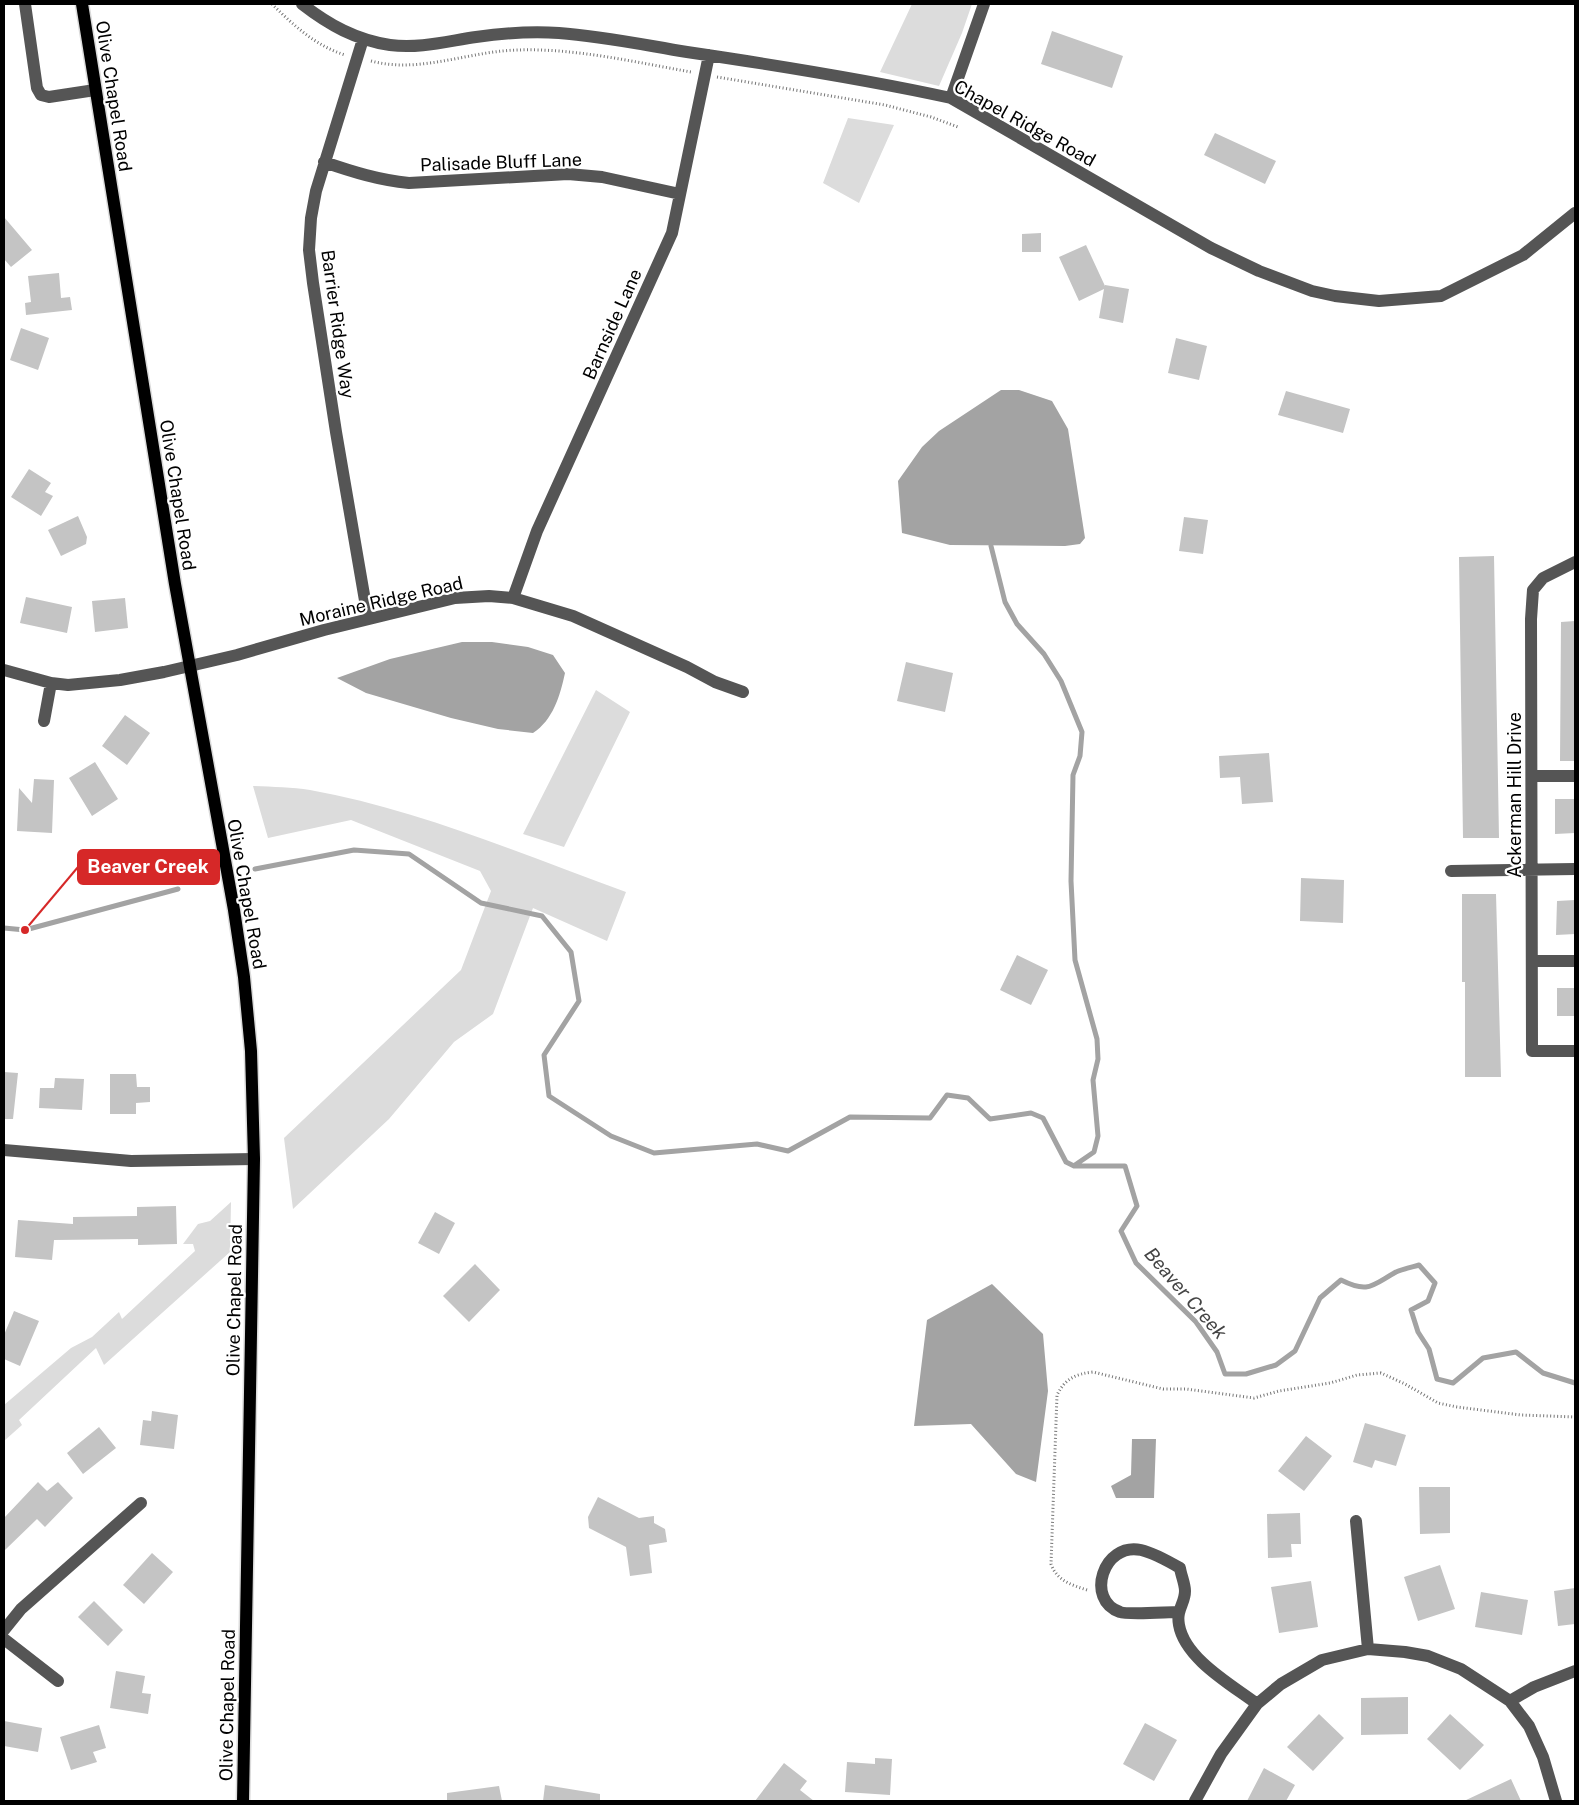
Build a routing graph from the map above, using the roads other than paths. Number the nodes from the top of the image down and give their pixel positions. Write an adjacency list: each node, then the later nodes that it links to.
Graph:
1 (25, 4): 7 (street)
2 (82, 4): 7 (main road, Olive Chapel Road)
3 (302, 4): 5 (street, Chapel Ridge Road)
4 (984, 4): 8 (street)
5 (363, 39): 6 (street, Chapel Ridge Road); 9 (street, Barrier Ridge Way)
6 (709, 55): 8 (street, Chapel Ridge Road); 10 (street, Barnside Lane)
7 (95, 90): 15 (main road, Olive Chapel Road)
8 (951, 98): 11 (street, Chapel Ridge Road)
9 (324, 162): 10 (street, Palisade Bluff Lane); 14 (street, Barrier Ridge Way)
10 (680, 194): 13 (street, Barnside Lane)
11 (1575, 213)
12 (1575, 562): 20 (street, Ackerman Hill Drive)
13 (513, 598): 14 (street, Moraine Ridge Road); 18 (street, Moraine Ridge Road)
14 (368, 618): 15 (street, Moraine Ridge Road)
15 (190, 666): 17 (street, Moraine Ridge Road); 29 (main road, Olive Chapel Road)
16 (4, 670): 17 (street, Moraine Ridge Road)
17 (51, 683): 19 (street)
18 (743, 692)
19 (44, 721)
20 (1532, 776): 21 (street); 23 (street, Ackerman Hill Drive)
21 (1575, 776)
22 (1575, 869): 23 (street)
23 (1532, 870): 24 (street); 26 (street, Ackerman Hill Drive)
24 (1451, 871)
25 (1575, 960): 26 (street)
26 (1532, 961): 27 (street, Ackerman Hill Drive)
27 (1575, 1051)
28 (4, 1150): 29 (street)
29 (254, 1159): 40 (main road, Olive Chapel Road)
30 (141, 1503): 33 (street)
31 (1356, 1521): 35 (street)
32 (1178, 1612): 32 (street); 39 (street)
33 (4, 1630)
34 (4, 1639): 37 (street)
35 (1368, 1649): 38 (street); 39 (street)
36 (1575, 1671): 38 (street)
37 (58, 1681)
38 (1510, 1701): 42 (street)
39 (1257, 1704): 41 (street)
40 (243, 1801)
41 (1195, 1801)
42 (1556, 1801)

